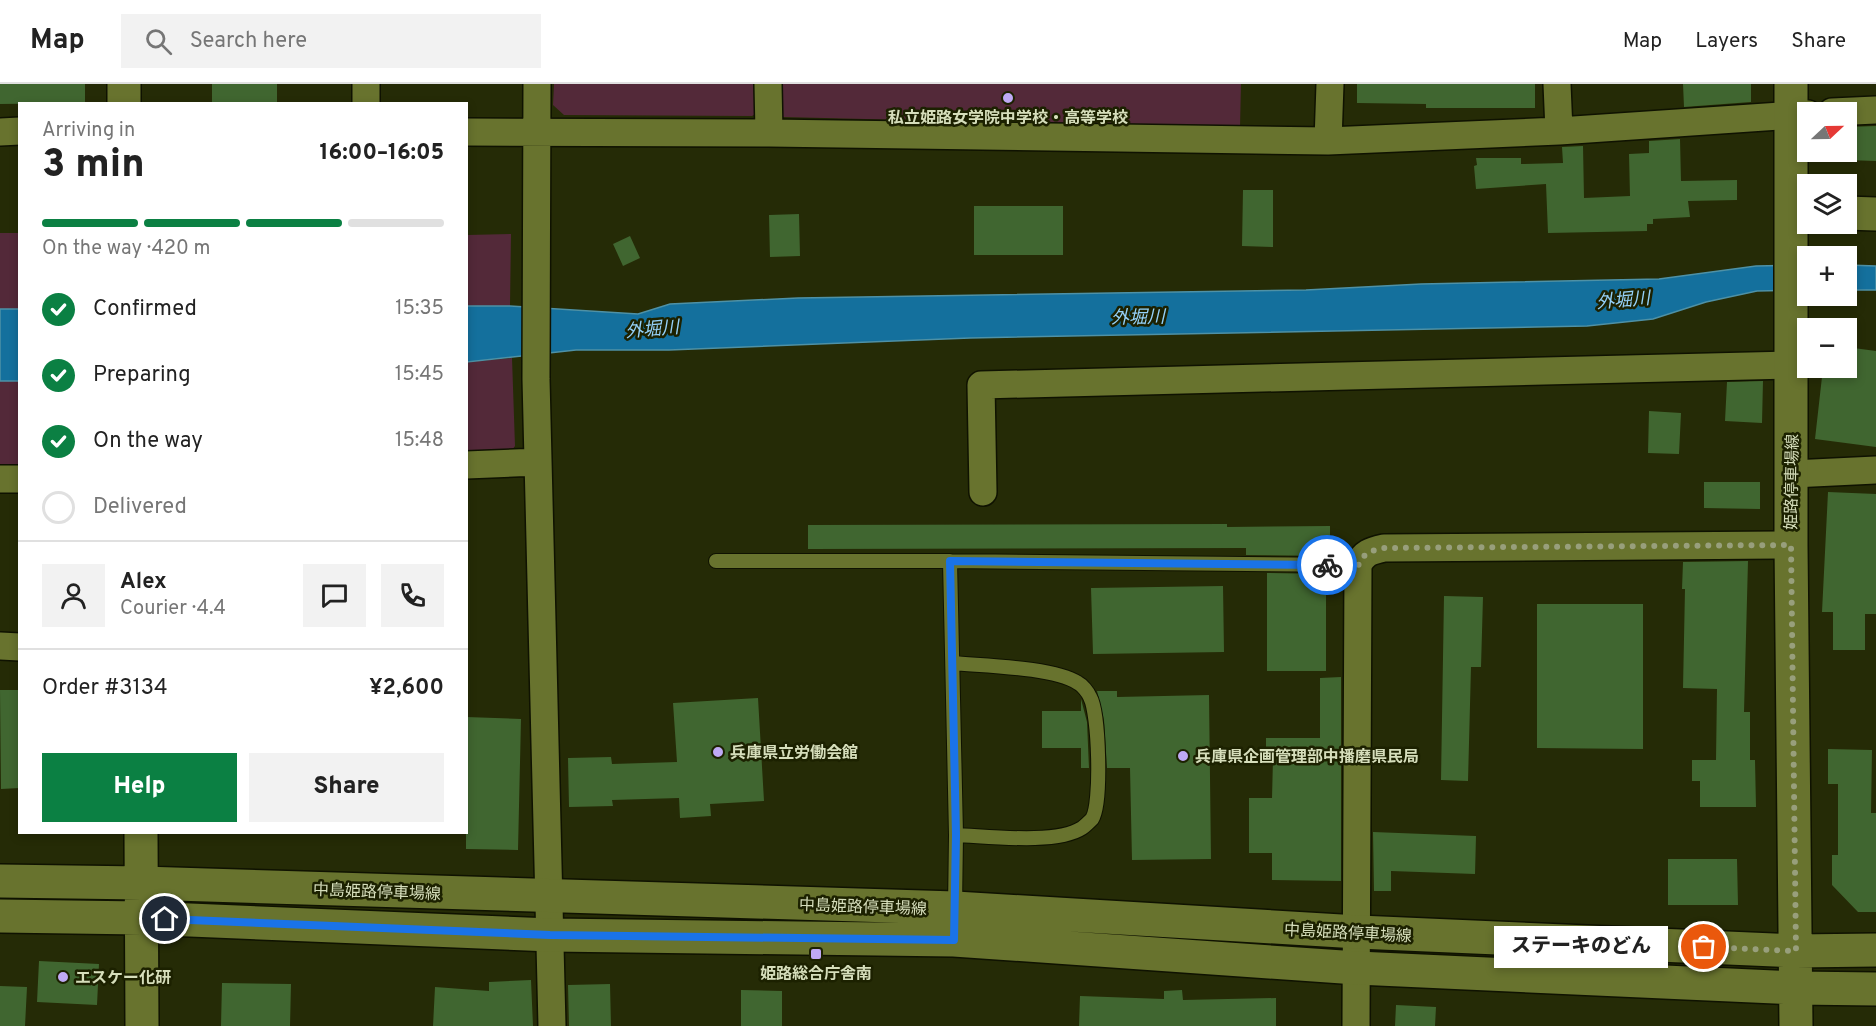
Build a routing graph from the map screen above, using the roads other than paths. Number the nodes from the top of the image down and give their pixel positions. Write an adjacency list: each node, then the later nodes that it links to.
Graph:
1 (124, 84): 7 (main road)
2 (366, 84): 8 (street)
3 (537, 84): 16 (street)
4 (768, 84): 17 (street)
5 (1330, 84): 18 (street)
6 (1557, 84): 12 (street)
7 (124, 102)
8 (366, 102)
9 (1797, 104): 12 (street)
10 (1876, 110): 11 (street)
11 (1857, 111)
12 (1559, 130): 18 (street)
13 (18, 131): 14 (street)
14 (0, 132)
15 (468, 132): 16 (street)
16 (537, 132): 17 (street); 23 (street)
17 (769, 133): 18 (street)
18 (1328, 141)
19 (1857, 213): 20 (main road)
20 (1876, 214)
21 (1797, 224): 22 (main road, 姫路停車場線)
22 (1792, 365): 26 (main road, 姫路停車場線); 29 (street)
23 (537, 462): 24 (street); 41 (street)
24 (468, 465)
25 (1876, 470): 26 (street)
26 (1792, 474): 30 (main road, 姫路停車場線)
27 (0, 479): 28 (street)
28 (18, 479)
29 (983, 492)
30 (1791, 545): 33 (street); 48 (main road, 姫路停車場線)
31 (716, 561): 32 (lane)
32 (950, 561): 33 (lane); 36 (lane)
33 (1358, 566): 45 (street)
34 (0, 646): 35 (street)
35 (18, 647)
36 (952, 663): 38 (lane); 38 (lane)
37 (141, 834): 40 (main road)
38 (956, 835): 44 (lane)
39 (0, 881): 40 (main road, 中島姫路停車場線)
40 (142, 883): 41 (main road, 中島姫路停車場線); 43 (main road)
41 (550, 897): 44 (main road, 中島姫路停車場線); 46 (street)
42 (0, 916): 43 (main road, 中島姫路停車場線)
43 (142, 918): 46 (main road, 中島姫路停車場線); 52 (main road)
44 (954, 924): 45 (main road, 中島姫路停車場線); 46 (main road, 中島姫路停車場線); 49 (main road, 中島姫路停車場線)
45 (1358, 932): 48 (main road, 中島姫路停車場線); 49 (street)
46 (550, 935): 53 (street)
47 (1876, 950): 48 (main road)
48 (1796, 951): 50 (main road, 姫路停車場線)
49 (1357, 968): 50 (main road, 中島姫路停車場線); 54 (street)
50 (1796, 987): 51 (main road); 55 (main road, 姫路停車場線)
51 (1876, 989)
52 (142, 1026)
53 (552, 1026)
54 (1356, 1026)
55 (1796, 1026)

